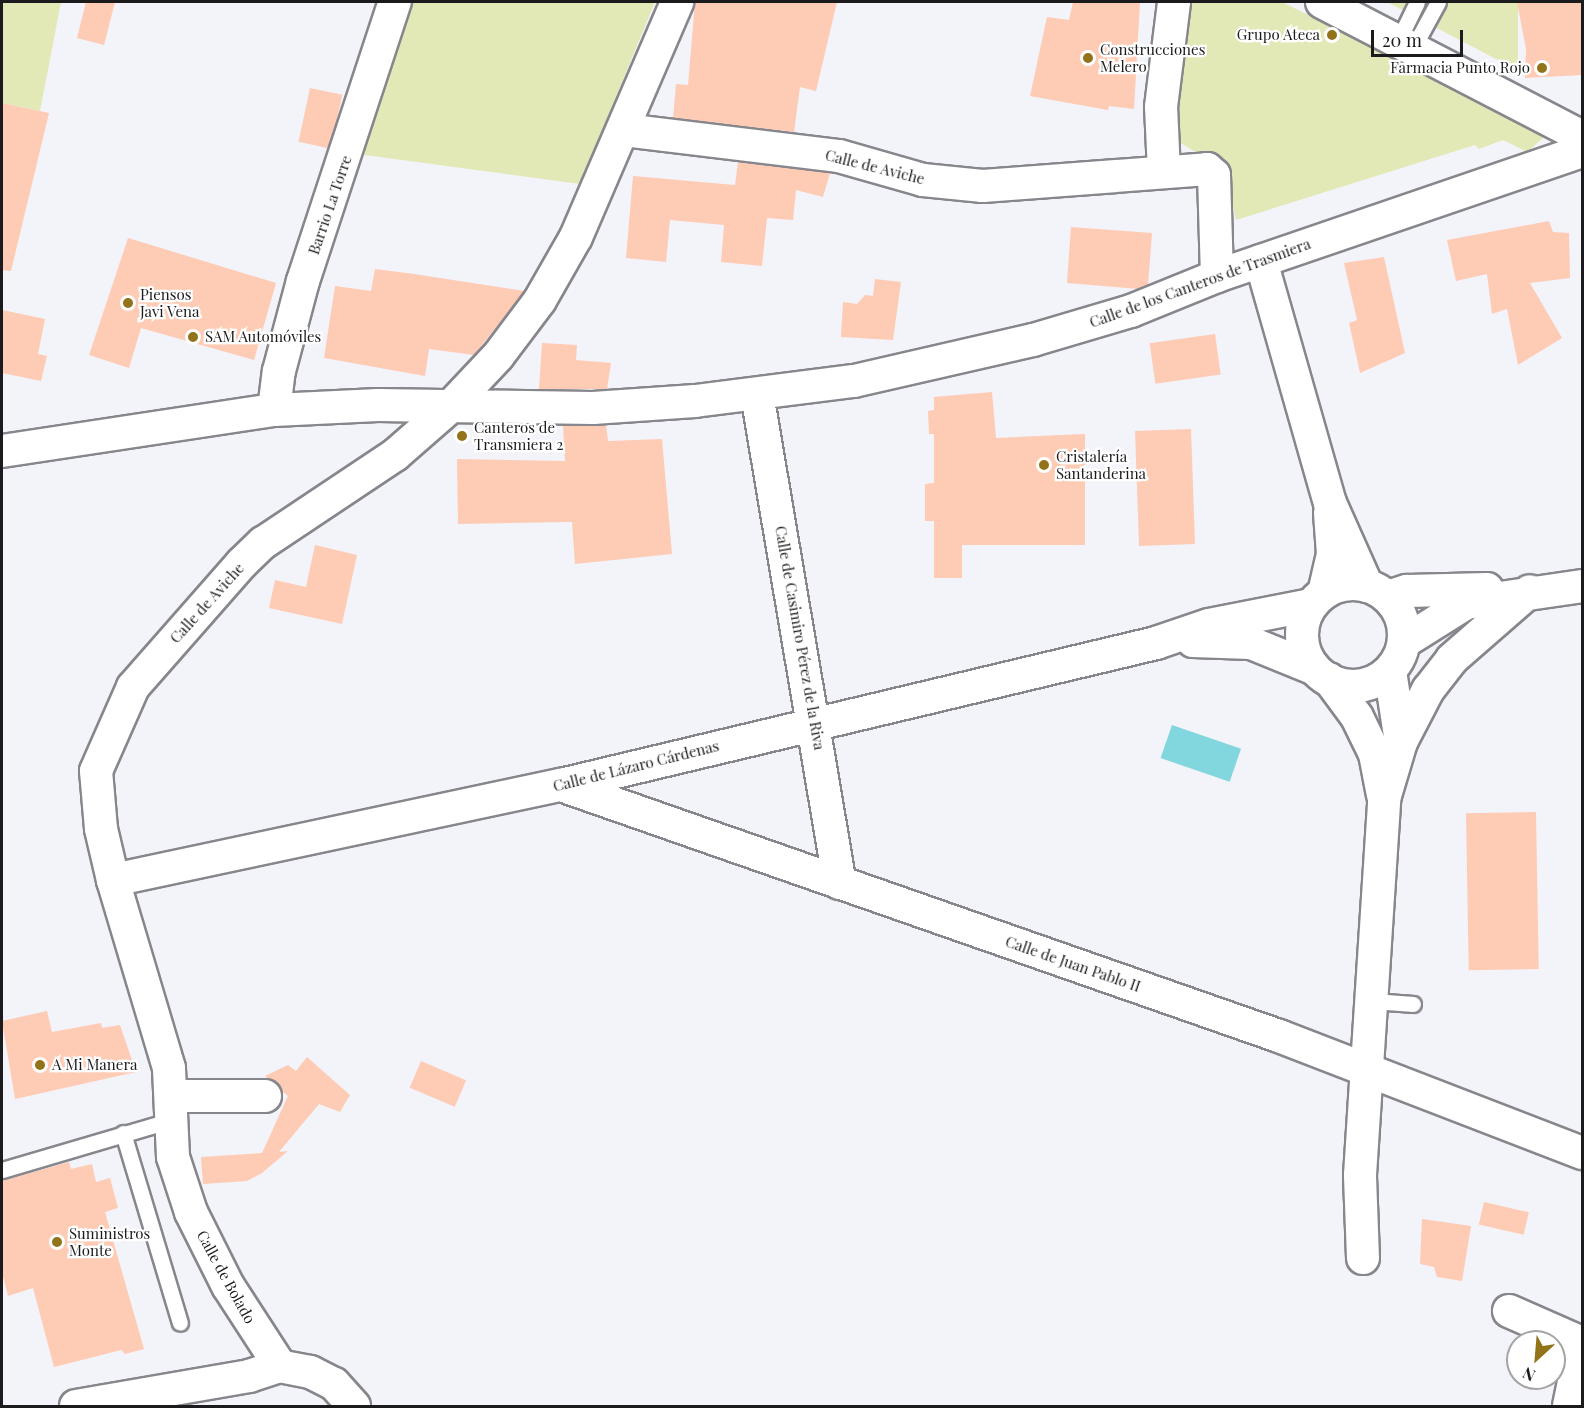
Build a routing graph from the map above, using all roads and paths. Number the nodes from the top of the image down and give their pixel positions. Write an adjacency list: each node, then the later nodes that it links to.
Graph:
1 (395, 2): 16 (street, Barrio La Torre)
2 (677, 2): 8 (street, Calle de Aviche)
3 (1174, 2): 11 (street)
4 (1322, 2): 7 (street)
5 (1417, 2): 7 (lane)
6 (1438, 2): 7 (lane)
7 (1406, 44): 9 (street)
8 (624, 130): 11 (street, Calle de Aviche); 15 (street, Calle de Aviche)
9 (1582, 137)
10 (1582, 151): 12 (street, Calle de los Canteros de Trasmiera)
11 (1164, 172): 13 (street, Calle de Aviche)
12 (1262, 261): 13 (street, Calle de los Canteros de Trasmiera); 18 (street)
13 (1217, 276): 14 (street, Calle de los Canteros de Trasmiera)
14 (757, 394): 15 (street, Calle de los Canteros de Trasmiera); 27 (street, Calle de Casimiro Pérez de la Riva)
15 (450, 407): 16 (street); 31 (street, Calle de Aviche)
16 (274, 410): 17 (street)
17 (2, 451)
18 (1330, 503): 20 (street); 22 (street)
19 (1582, 586): 21 (street)
20 (1378, 591): 21 (street); 22 (street); 23 (street)
21 (1530, 591): 23 (street); 28 (street)
22 (1317, 599): 24 (street, Calle de Lázaro Cárdenas); 26 (street)
23 (1404, 642): 25 (street)
24 (1156, 643): 26 (street, Calle de Lázaro Cárdenas); 27 (street, Calle de Lázaro Cárdenas)
25 (1390, 671): 26 (street); 28 (street)
26 (1322, 674): 30 (street)
27 (815, 723): 29 (street, Calle de Lázaro Cárdenas); 32 (street, Calle de Casimiro Pérez de la Riva)
28 (1401, 742): 30 (street)
29 (561, 785): 31 (street, Calle de Lázaro Cárdenas); 32 (street, Calle de Juan Pablo II)
30 (1384, 799): 33 (street)
31 (113, 880): 37 (street, Calle de Bolado)
32 (840, 883): 35 (street, Calle de Juan Pablo II)
33 (1373, 1001): 34 (lane); 35 (street)
34 (1413, 1004)
35 (1369, 1069): 39 (street, Calle de Juan Pablo II); 41 (street)
36 (265, 1096): 37 (street)
37 (171, 1108): 38 (lane); 44 (street, Calle de Bolado)
38 (123, 1133): 40 (lane); 43 (lane)
39 (1582, 1153)
40 (2, 1170)
41 (1363, 1258)
42 (1509, 1311): 47 (street)
43 (180, 1323)
44 (280, 1366): 45 (street); 46 (street)
45 (76, 1407)
46 (354, 1407)
47 (1569, 1407)

